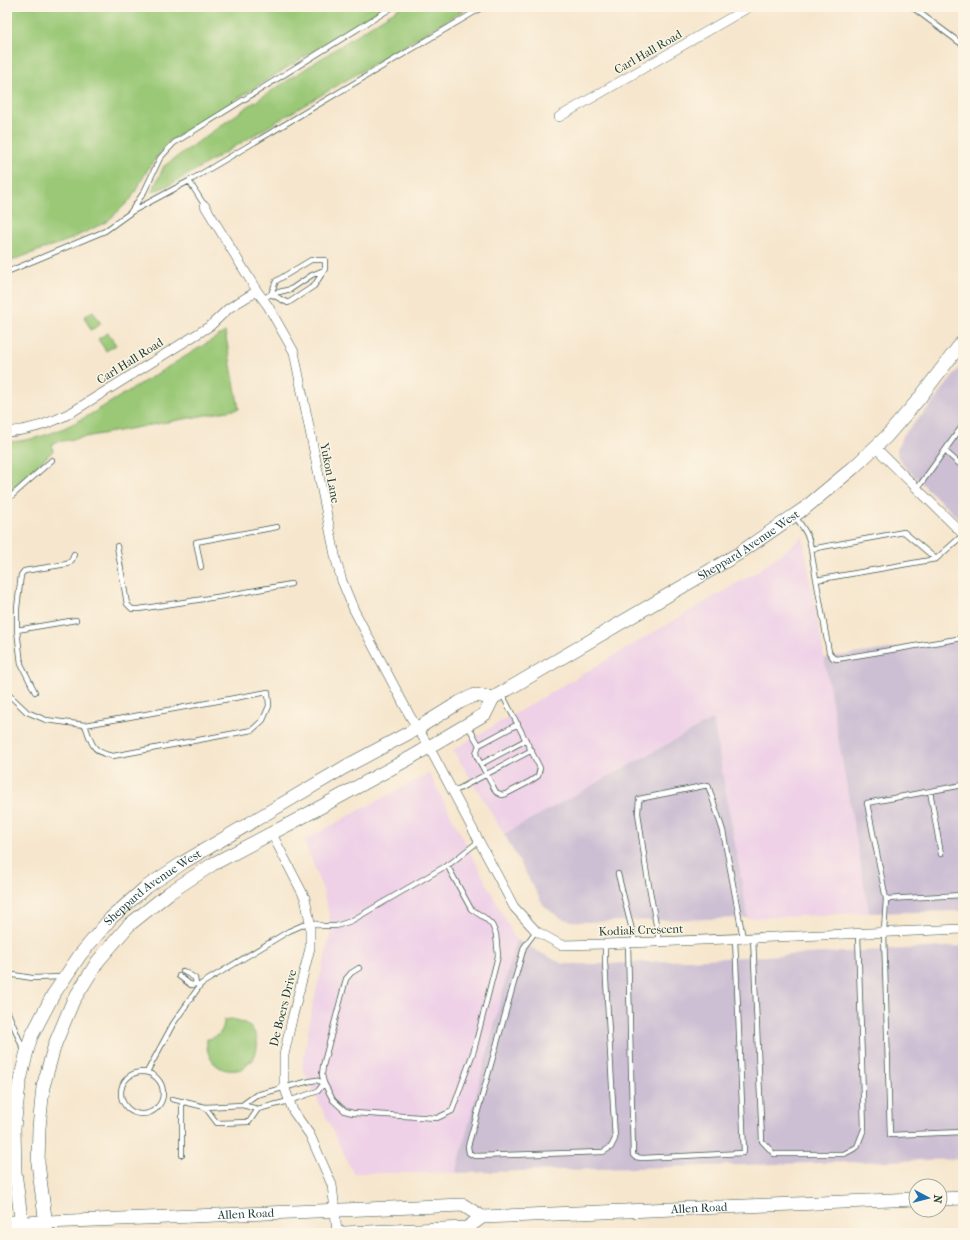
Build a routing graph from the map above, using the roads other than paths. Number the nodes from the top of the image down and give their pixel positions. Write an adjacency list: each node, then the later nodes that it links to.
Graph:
1 (393, 7): 9 (lane)
2 (483, 7): 7 (lane)
3 (749, 7): 6 (street, Carl Hall Road)
4 (912, 7): 5 (lane)
5 (963, 45)
6 (559, 117)
7 (189, 181): 8 (lane); 9 (lane)
8 (205, 206): 12 (street, Yukon Lane)
9 (130, 213): 11 (lane)
10 (325, 269): 13 (lane); 13 (lane); 13 (lane)
11 (7, 272)
12 (257, 291): 14 (street, Yukon Lane); 17 (street, Carl Hall Road)
13 (271, 294): 14 (lane)
14 (263, 299): 43 (street, Yukon Lane)
15 (963, 341): 18 (main road, Sheppard Avenue West)
16 (963, 425): 19 (lane)
17 (7, 432)
18 (876, 448): 22 (street); 24 (main road, Sheppard Avenue West)
19 (944, 451): 21 (lane); 22 (lane)
20 (52, 460): 23 (lane)
21 (963, 467)
22 (917, 489): 26 (street)
23 (7, 500)
24 (794, 515): 28 (lane); 39 (main road, Sheppard Avenue West)
25 (277, 527): 31 (lane)
26 (963, 535): 30 (lane)
27 (117, 546): 33 (lane)
28 (811, 549): 30 (lane); 32 (lane)
29 (74, 554): 35 (lane)
30 (936, 559): 32 (lane)
31 (200, 567)
32 (816, 580): 36 (lane)
33 (291, 584)
34 (76, 620): 35 (lane)
35 (17, 630): 37 (lane)
36 (963, 638)
37 (35, 692)
38 (7, 693): 40 (lane)
39 (497, 695): 41 (lane); 42 (main road, Sheppard Avenue West); 43 (main road, Sheppard Avenue West)
40 (85, 724): 40 (lane)
41 (518, 724): 44 (lane); 45 (lane)
42 (467, 725): 45 (lane); 46 (main road, Sheppard Avenue West)
43 (418, 728): 46 (street, Yukon Lane); 74 (main road, Sheppard Avenue West)
44 (526, 740): 47 (lane); 48 (lane)
45 (479, 745): 48 (lane)
46 (429, 747): 52 (street, Kodiak Crescent); 53 (main road, Sheppard Avenue West)
47 (532, 750): 49 (lane); 49 (lane)
48 (481, 764): 49 (lane)
49 (486, 773): 52 (lane)
50 (963, 785): 51 (lane)
51 (930, 791): 55 (lane); 59 (lane)
52 (453, 792): 54 (street, Kodiak Crescent)
53 (272, 834): 60 (street, De Boers Drive); 95 (main road, Sheppard Avenue West)
54 (479, 841): 56 (lane); 62 (street, Kodiak Crescent)
55 (941, 854)
56 (447, 865): 60 (lane); 79 (lane)
57 (618, 874): 68 (lane)
58 (963, 895): 59 (lane)
59 (886, 899): 63 (lane)
60 (310, 922): 75 (lane); 80 (street, De Boers Drive)
61 (963, 929): 63 (street, Kodiak Crescent)
62 (536, 931): 69 (street, Kodiak Crescent); 69 (lane)
63 (884, 932): 64 (street, Kodiak Crescent); 87 (lane)
64 (858, 933): 65 (street, Kodiak Crescent); 65 (lane)
65 (753, 937): 66 (street, Kodiak Crescent)
66 (739, 938): 67 (street, Kodiak Crescent); 67 (lane); 68 (lane)
67 (659, 941): 68 (street, Kodiak Crescent)
68 (631, 942): 69 (street, Kodiak Crescent)
69 (605, 944)
70 (359, 968): 79 (lane)
71 (183, 971): 75 (lane)
72 (7, 974): 74 (lane)
73 (179, 976): 75 (lane)
74 (64, 977): 77 (main road, Sheppard Avenue West)
75 (198, 985): 78 (lane)
76 (7, 1010): 77 (lane)
77 (26, 1055): 96 (main road, Sheppard Avenue West)
78 (147, 1072): 78 (lane)
79 (324, 1083): 80 (lane); 82 (lane)
80 (285, 1088): 82 (street, De Boers Drive); 84 (lane)
81 (172, 1099): 83 (lane)
82 (289, 1101): 86 (lane); 92 (street, De Boers Drive)
83 (182, 1102): 85 (lane); 88 (lane)
84 (242, 1105): 85 (lane); 86 (lane)
85 (205, 1107): 86 (lane)
86 (258, 1109)
87 (963, 1132)
88 (182, 1155)
89 (948, 1198): 90 (main road)
90 (963, 1198)
91 (908, 1200): 93 (main road, Allen Road)
92 (336, 1210): 93 (main road, Allen Road); 95 (main road, Allen Road); 97 (street, De Boers Drive)
93 (482, 1217): 98 (main road)
94 (7, 1223): 96 (main road, Allen Road)
95 (46, 1227): 96 (main road, Allen Road)
96 (23, 1228)
97 (337, 1233)
98 (344, 1233)

